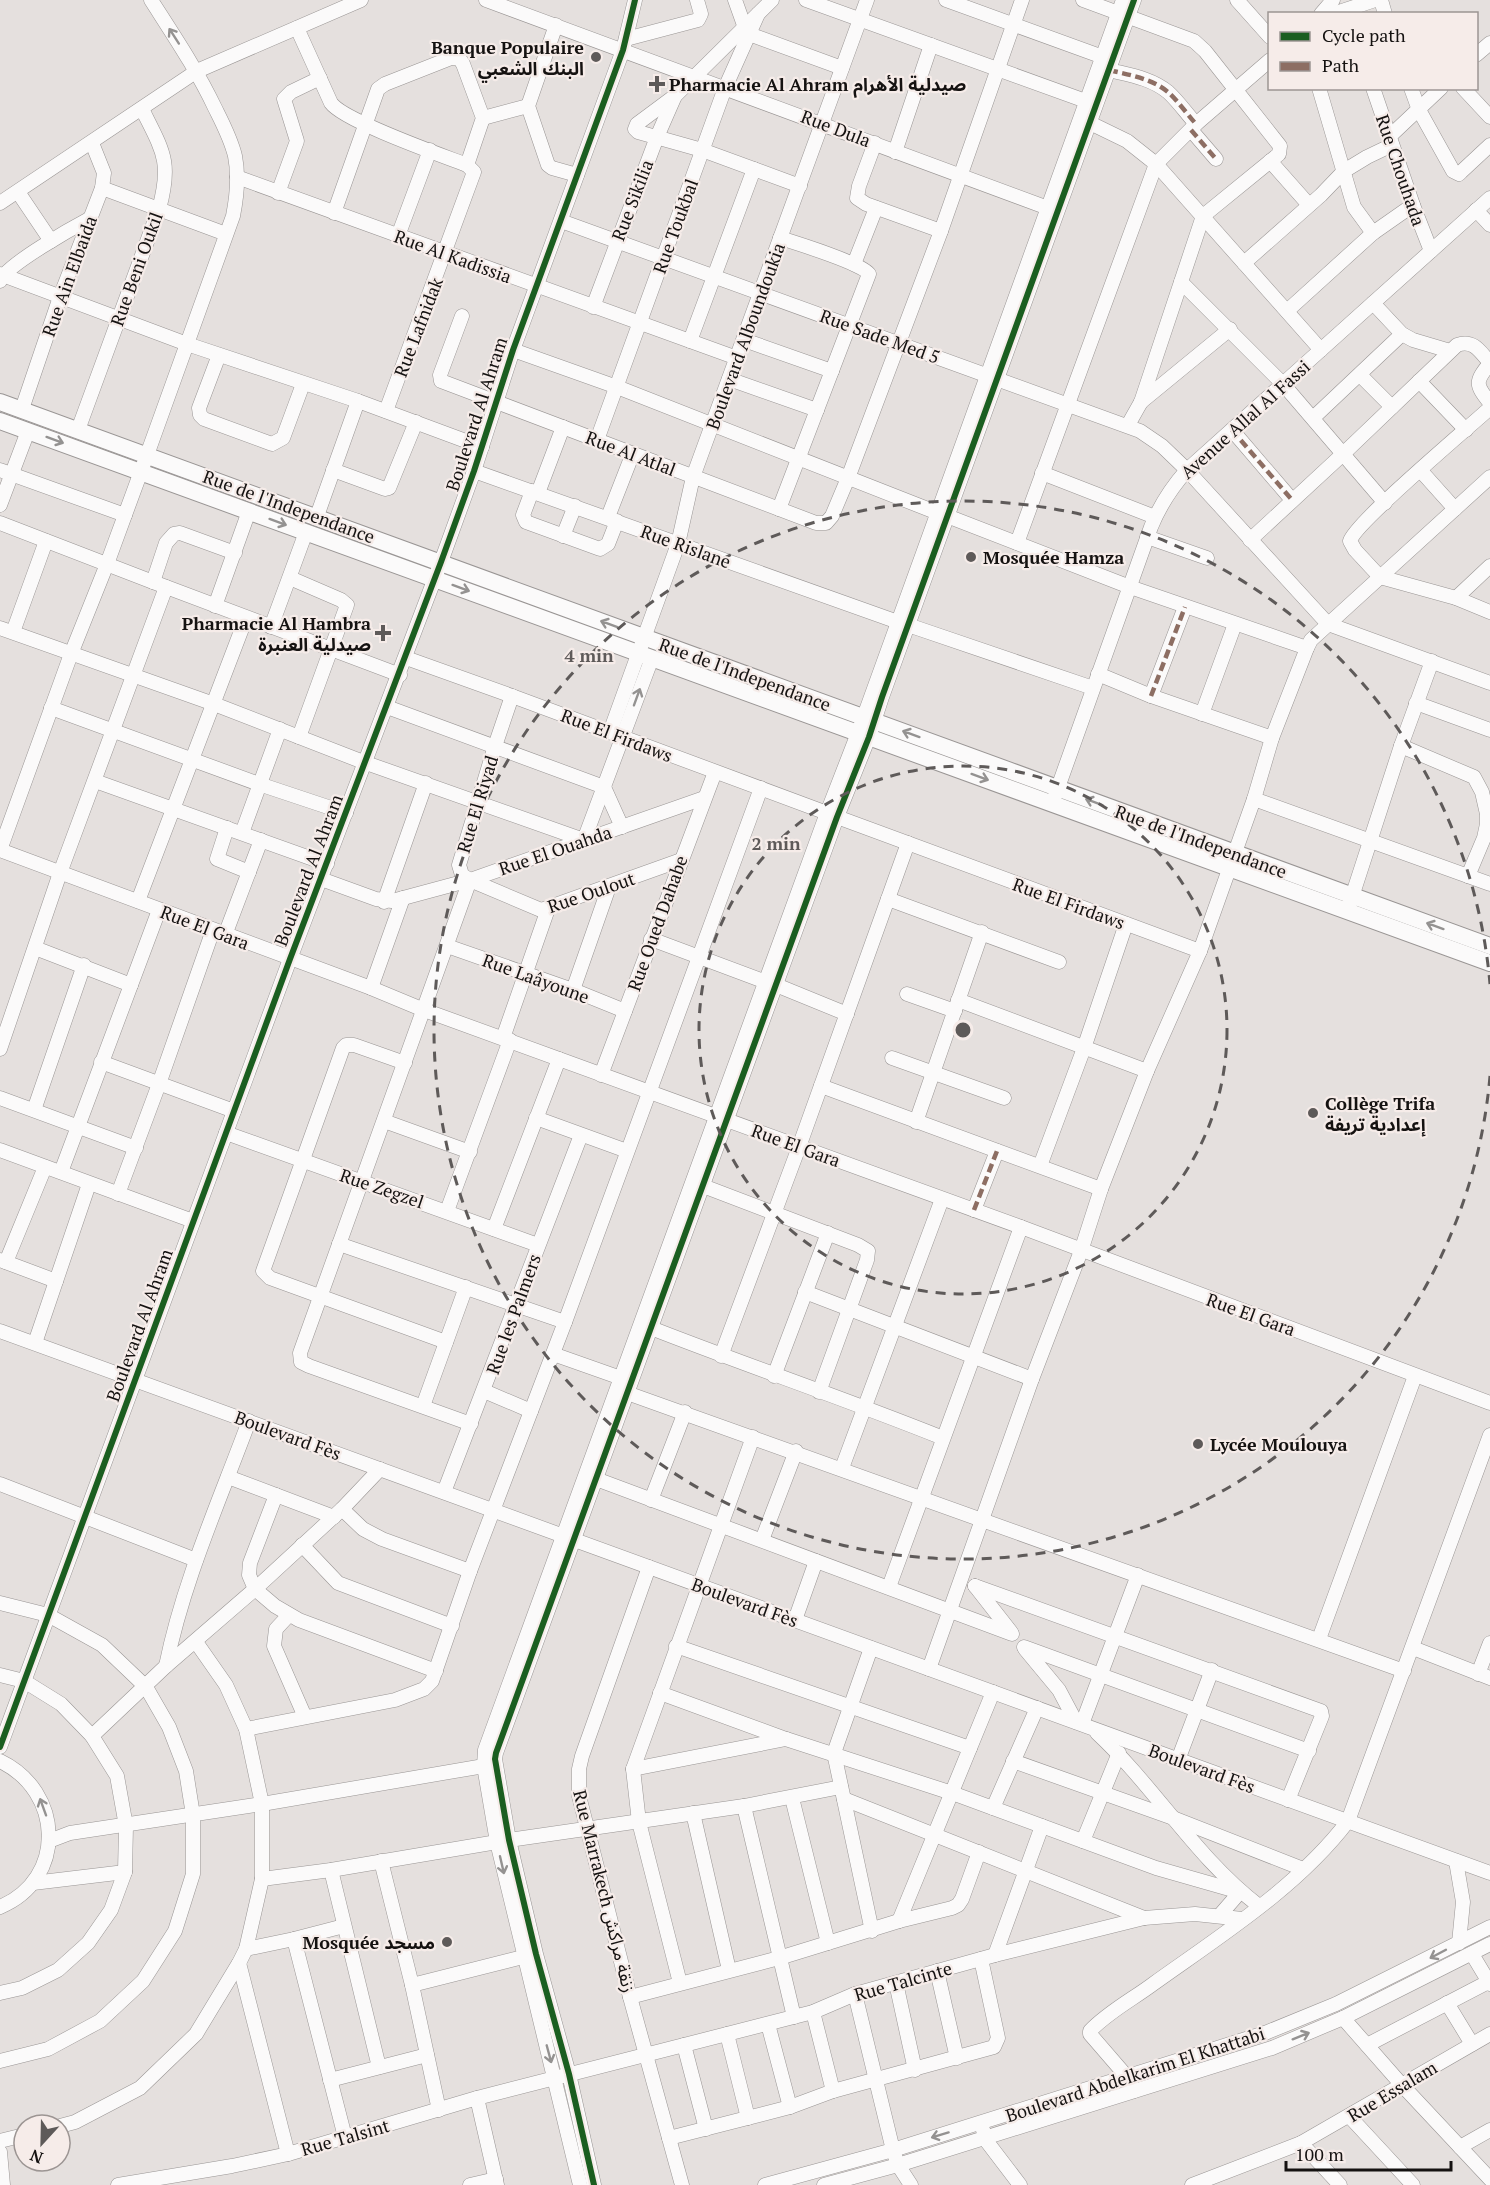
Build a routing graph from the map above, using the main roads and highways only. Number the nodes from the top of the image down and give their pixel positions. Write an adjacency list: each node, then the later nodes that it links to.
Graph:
1 (0, 402): 3 (main road, Rue de l'Independance, one-way to 1)
2 (0, 421): 3 (main road, Rue de l'Independance, one-way to 3)
3 (645, 649): 4 (main road, Rue de l'Independance)
4 (1350, 903): 5 (main road, Rue de l'Independance, one-way to 4); 6 (main road, Rue de l'Independance)
5 (1490, 946)
6 (1490, 963)

